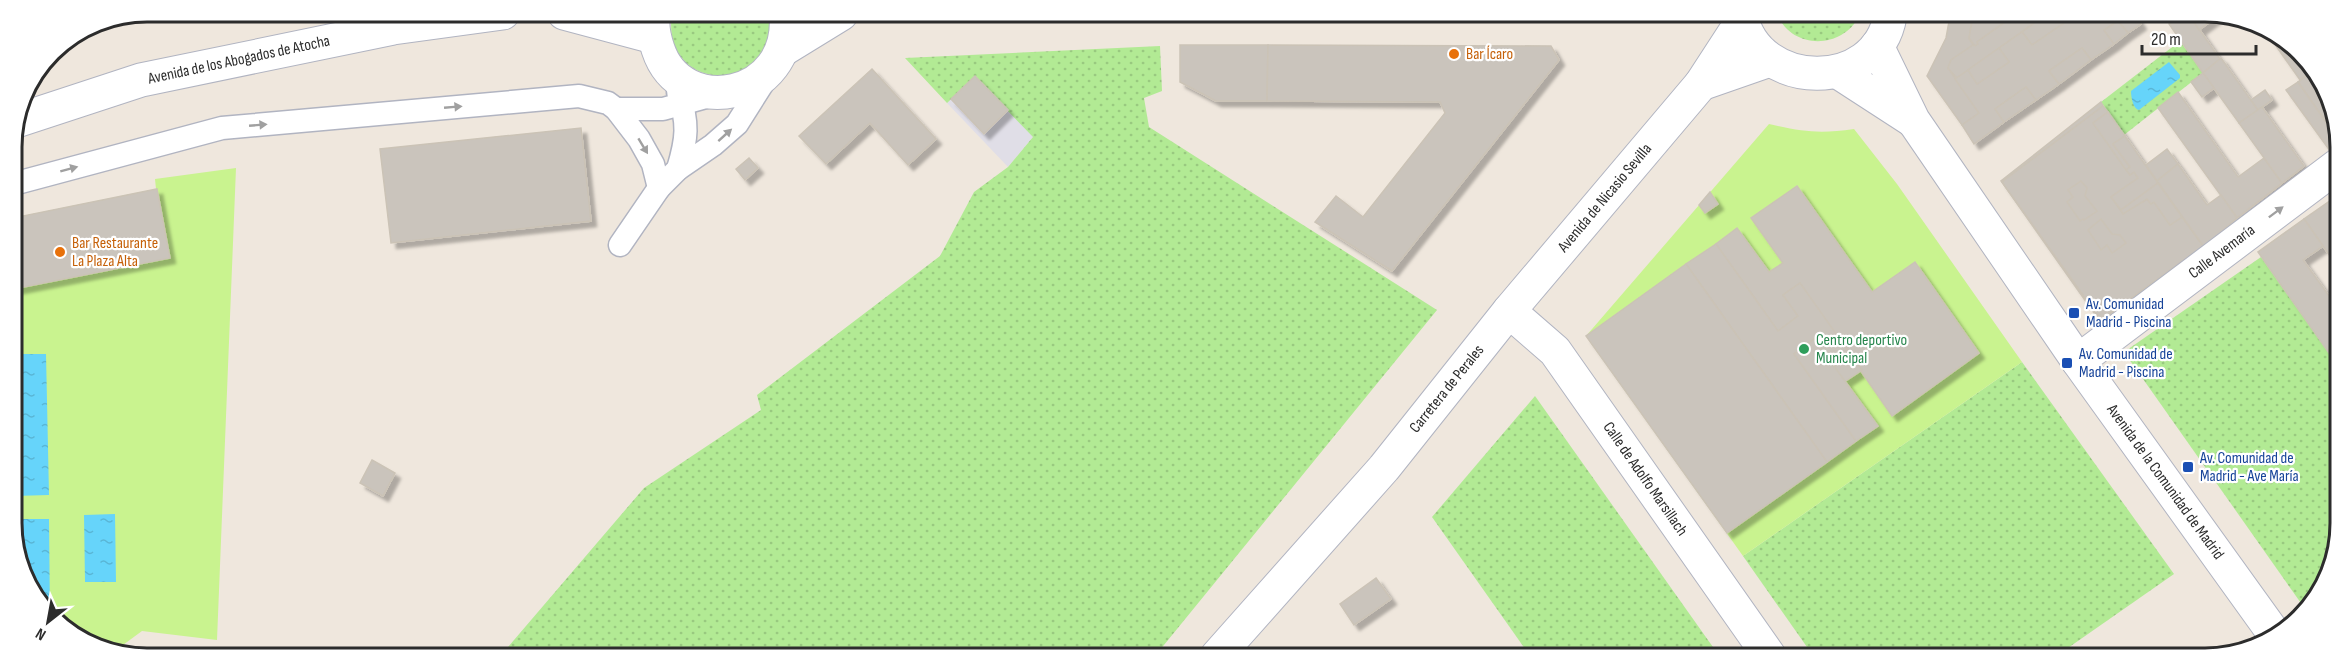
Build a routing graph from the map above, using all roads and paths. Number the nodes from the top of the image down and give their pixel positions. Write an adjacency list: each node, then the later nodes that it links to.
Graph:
1 (437, 22): 18 (main road, Avenida de los Abogados de Atocha)
2 (632, 22): 8 (main road)
3 (787, 22): 10 (main road)
4 (829, 22): 10 (main road)
5 (1740, 22): 14 (main road, Avenida de Nicasio Sevilla)
6 (1744, 22): 11 (main road)
7 (1889, 22): 9 (main road)
8 (654, 25): 12 (main road)
9 (1877, 46): 13 (main road); 19 (main road)
10 (779, 57): 15 (main road); 20 (lane, one-way to 10)
11 (1770, 60): 13 (main road); 14 (main road)
12 (670, 70): 15 (main road); 16 (lane)
13 (1838, 72): 19 (main road)
14 (1701, 84): 25 (main road, Avenida de Nicasio Sevilla)
15 (721, 93): 16 (lane)
16 (682, 104): 17 (lane); 20 (lane)
17 (615, 109): 22 (lane, one-way to 17); 23 (lane, one-way to 23)
18 (26, 118)
19 (1913, 120): 26 (main road, Avenida de la Comunidad de Madrid)
20 (678, 169): 23 (lane)
21 (2330, 170): 26 (main road, Calle Avemaría, one-way to 21)
22 (23, 181)
23 (659, 188): 24 (lane)
24 (620, 246)
25 (1509, 311): 28 (main road, Carretera de Perales); 29 (main road, Calle de Adolfo Marsillach)
26 (2078, 361): 27 (main road, Avenida de la Comunidad de Madrid)
27 (2270, 629)
28 (1225, 647)
29 (1763, 647)

